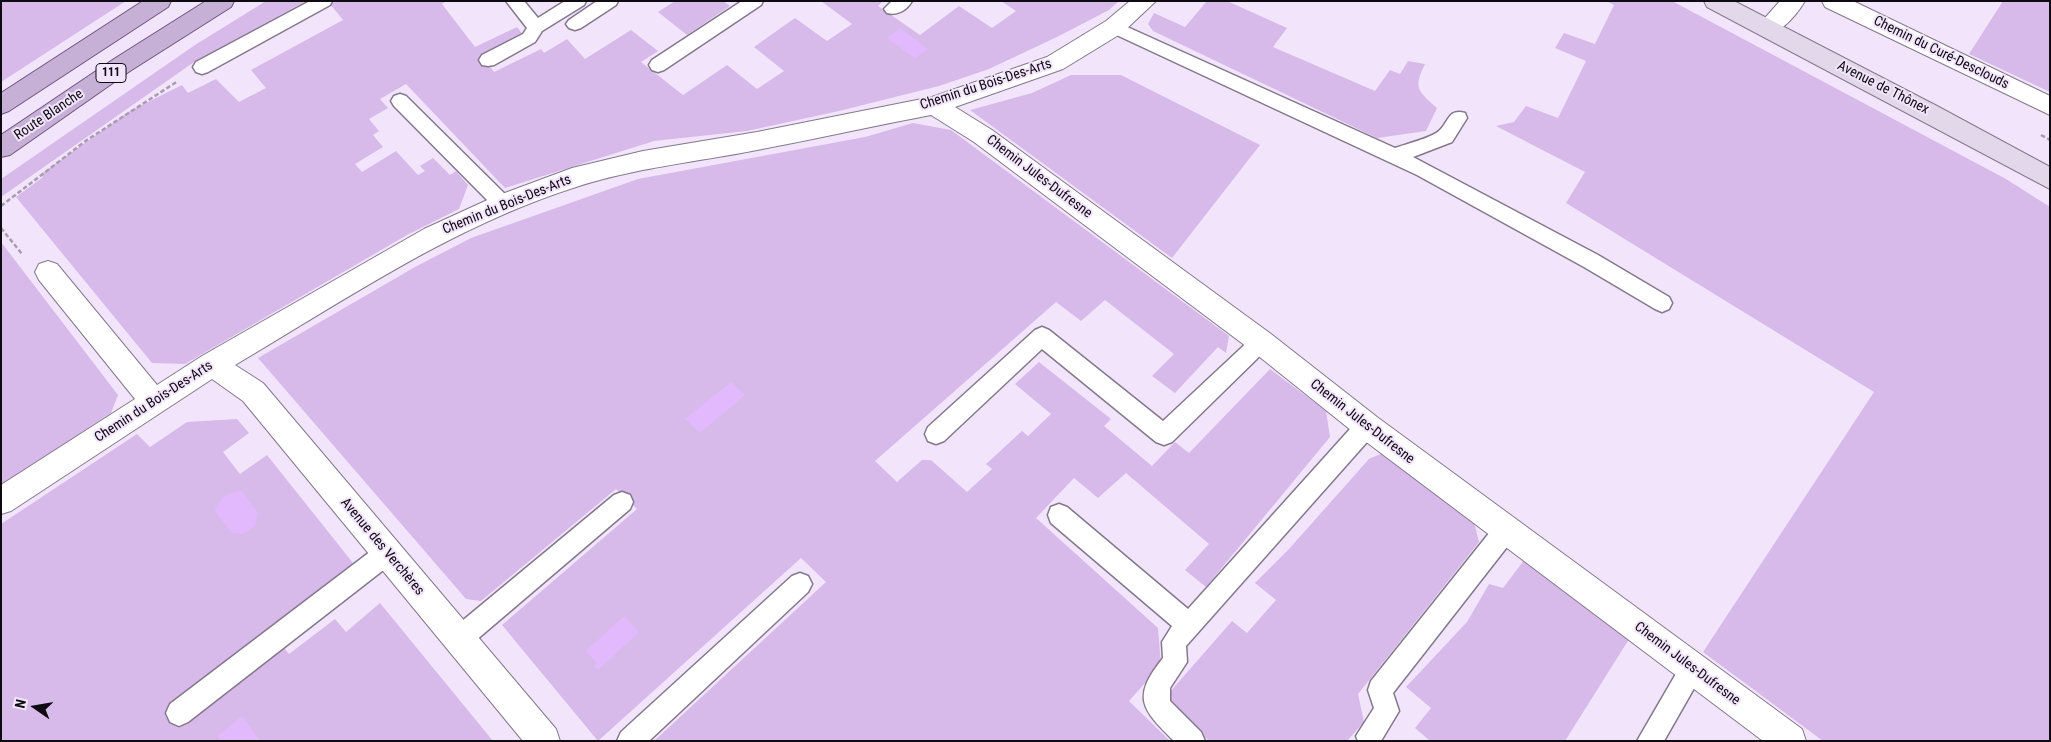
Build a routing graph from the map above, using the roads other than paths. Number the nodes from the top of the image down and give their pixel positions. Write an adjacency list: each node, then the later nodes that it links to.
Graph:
1 (160, 1): 20 (main road, 111)
2 (222, 1): 24 (main road, Route Blanche / 111)
3 (324, 1): 18 (lane)
4 (514, 1): 13 (lane)
5 (578, 1): 13 (lane)
6 (610, 1): 12 (lane)
7 (755, 1): 17 (lane)
8 (1145, 1): 14 (street, Chemin du Bois-Des-Arts)
9 (1715, 1): 15 (main road, Avenue de Thônex)
10 (1794, 1): 15 (street)
11 (1833, 1): 22 (street, Chemin du Curé-Desclouds)
12 (575, 24)
13 (536, 27): 16 (lane)
14 (1114, 27): 21 (street, Chemin du Bois-Des-Arts); 25 (lane)
15 (1768, 28): 26 (main road, Avenue de Thônex)
16 (488, 60)
17 (658, 65)
18 (202, 67)
19 (400, 102): 27 (lane)
20 (1, 105)
21 (934, 105): 27 (street, Chemin du Bois-Des-Arts); 30 (street, Chemin Jules-Dufresne)
22 (2050, 106)
23 (1458, 118): 25 (lane)
24 (1, 148)
25 (1395, 156): 29 (lane)
26 (2050, 179)
27 (503, 204): 31 (street, Chemin du Bois-Des-Arts)
28 (48, 272): 32 (street)
29 (1662, 303)
30 (1261, 342): 33 (street, Chemin Jules-Dufresne); 34 (lane)
31 (212, 364): 32 (street, Chemin du Bois-Des-Arts); 39 (street, Avenue des Verchères)
32 (153, 401): 35 (street, Chemin du Bois-Des-Arts)
33 (1367, 426): 38 (street, Chemin Jules-Dufresne); 41 (lane)
34 (936, 434)
35 (1, 501)
36 (622, 502): 42 (lane)
37 (1059, 515): 41 (lane)
38 (1506, 530): 43 (street, Chemin Jules-Dufresne); 45 (lane)
39 (387, 553): 42 (street, Avenue des Verchères); 44 (lane)
40 (800, 584): 47 (lane)
41 (1189, 625): 48 (lane)
42 (459, 639): 46 (street, Avenue des Verchères)
43 (1693, 669): 49 (lane); 50 (street, Chemin Jules-Dufresne)
44 (180, 714)
45 (1369, 736)
46 (544, 741)
47 (630, 741)
48 (1192, 741)
49 (1650, 741)
50 (1790, 741)

